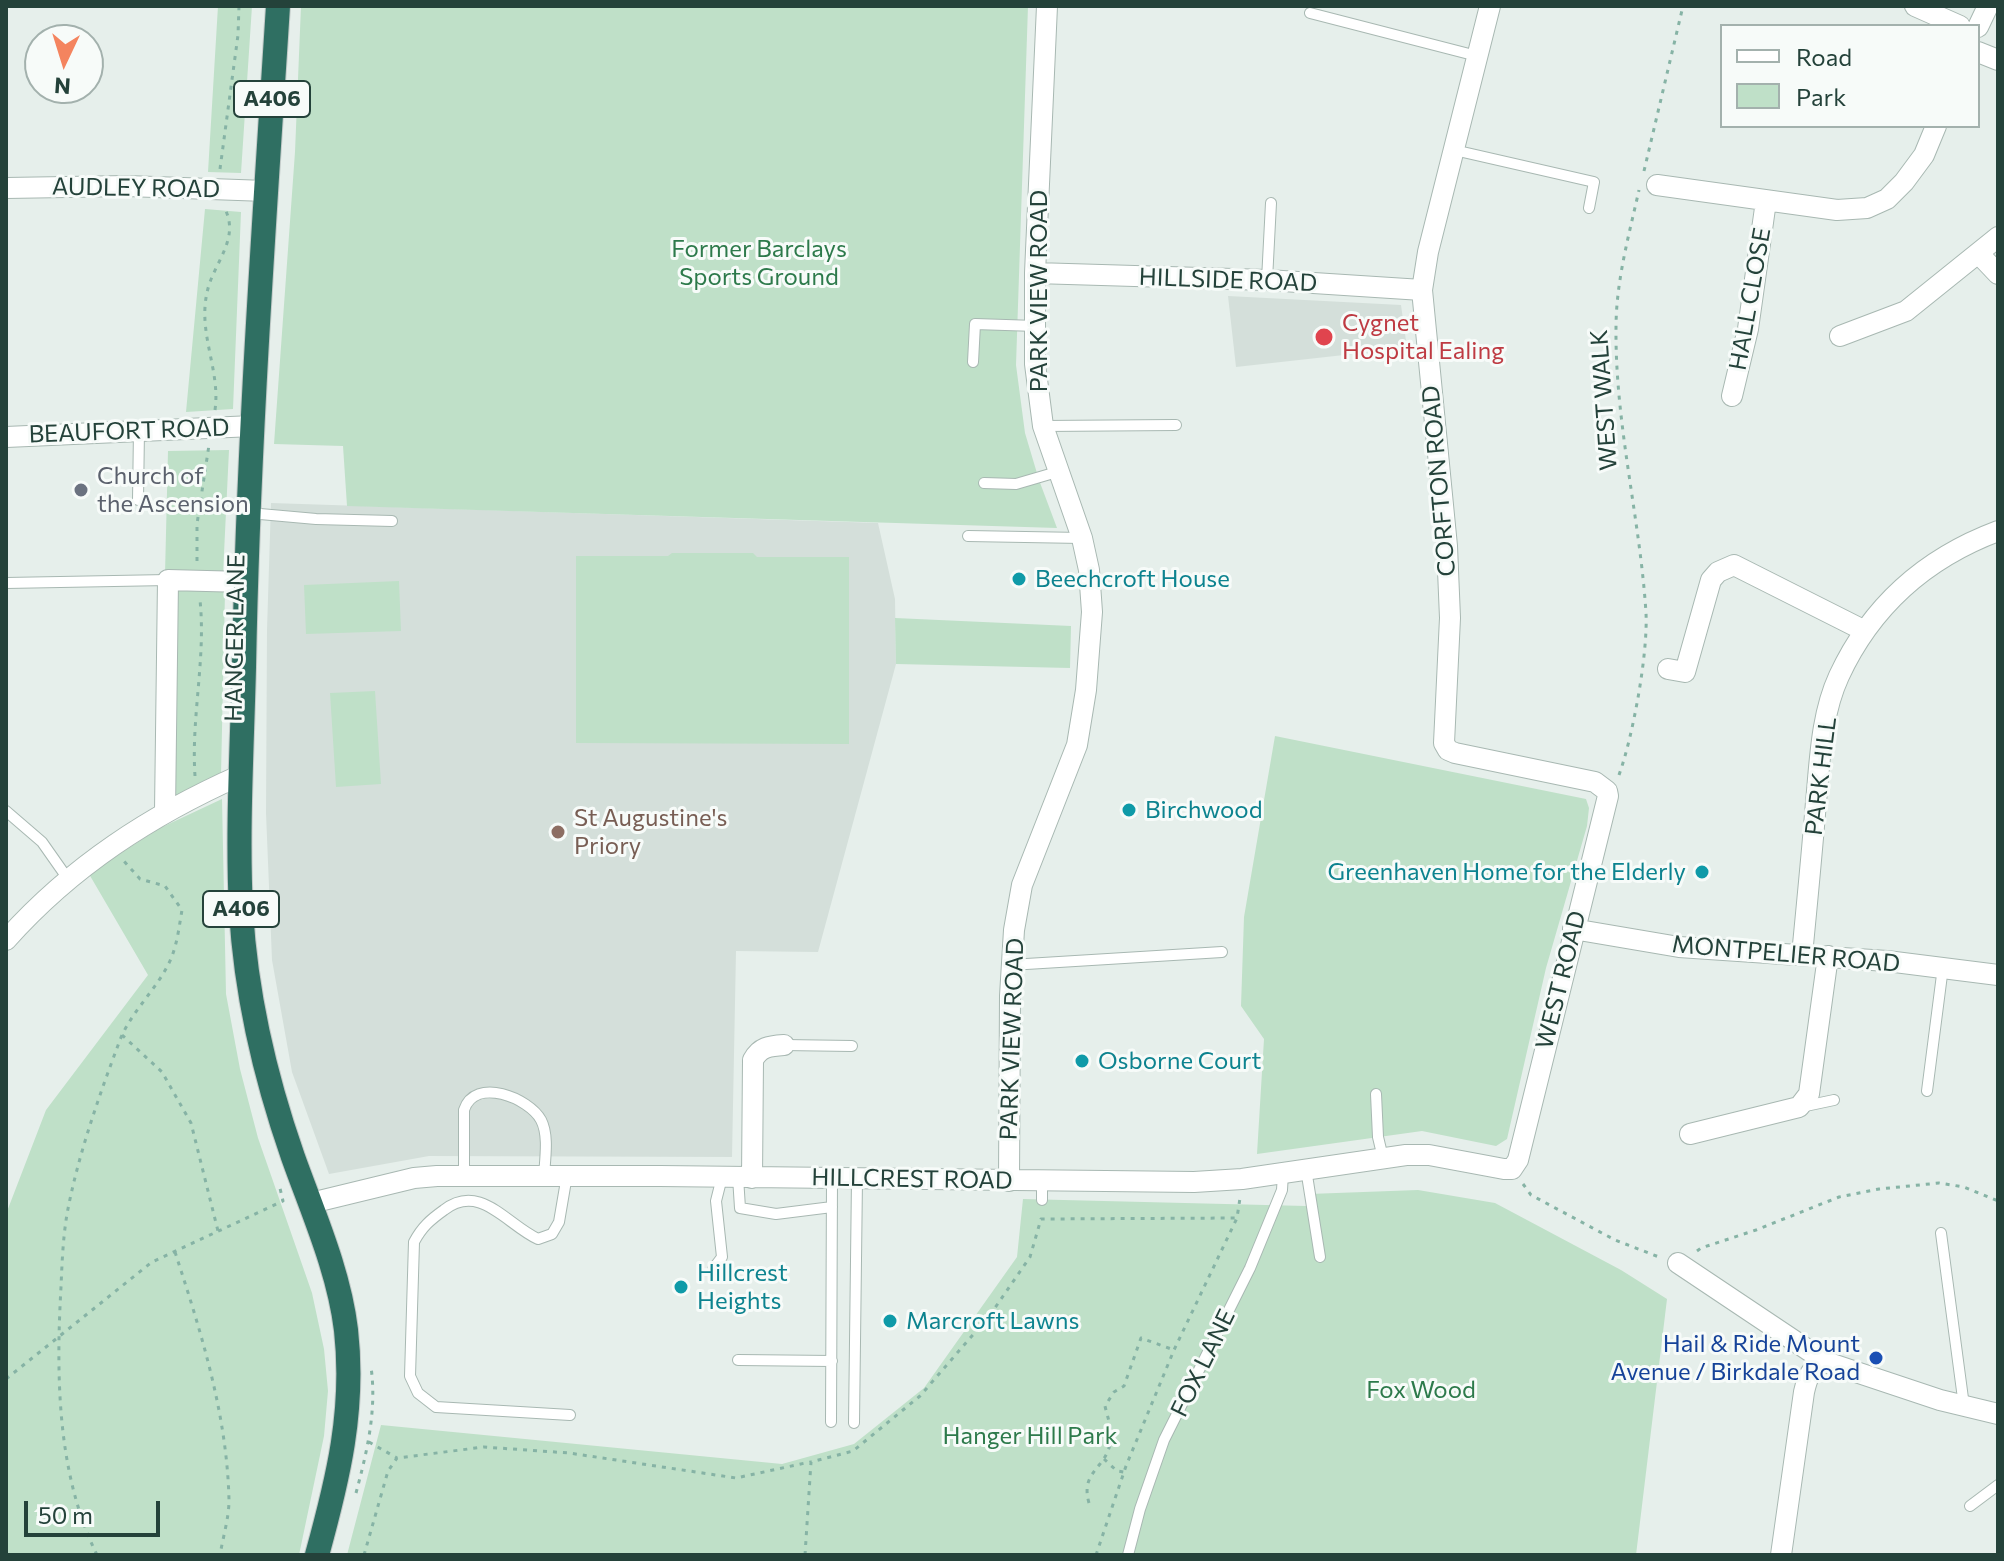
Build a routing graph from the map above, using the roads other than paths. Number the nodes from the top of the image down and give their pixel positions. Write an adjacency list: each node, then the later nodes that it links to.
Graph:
1 (278, 6): 12 (highway, HANGER LANE / A406)
2 (1047, 6): 18 (street, PARK VIEW ROAD)
3 (1490, 6): 7 (street, CORFTON ROAD)
4 (1915, 6): 6 (street)
5 (1310, 13): 7 (lane)
6 (1956, 24)
7 (1477, 56): 9 (street, CORFTON ROAD)
8 (1935, 128): 13 (street)
9 (1454, 150): 15 (lane); 21 (street, CORFTON ROAD)
10 (1657, 185): 13 (street)
11 (6, 188): 12 (street, AUDLEY ROAD)
12 (266, 191): 27 (highway, HANGER LANE / A406)
13 (1766, 201): 25 (street, HALL CLOSE)
14 (1271, 203): 20 (lane)
15 (1589, 208)
16 (1998, 237): 17 (street)
17 (1979, 254): 19 (street); 23 (street)
18 (1035, 273): 20 (street, HILLSIDE ROAD); 22 (street, PARK VIEW ROAD)
19 (1998, 274)
20 (1267, 280): 21 (street, HILLSIDE ROAD)
21 (1422, 290): 45 (street, CORFTON ROAD)
22 (1036, 326): 24 (lane); 28 (street, PARK VIEW ROAD)
23 (1840, 336)
24 (973, 362)
25 (1732, 396)
26 (1176, 425): 28 (lane)
27 (253, 426): 29 (street, BEAUFORT ROAD); 34 (highway, HANGER LANE / A406)
28 (1043, 426): 31 (street, PARK VIEW ROAD)
29 (139, 430): 30 (street, BEAUFORT ROAD); 33 (lane)
30 (6, 437)
31 (1057, 472): 32 (lane); 38 (street, PARK VIEW ROAD)
32 (984, 483)
33 (138, 500)
34 (249, 513): 35 (lane); 40 (highway, HANGER LANE / A406)
35 (392, 521)
36 (1998, 531): 42 (street, PARK HILL)
37 (968, 536): 38 (lane)
38 (1082, 538): 54 (street, PARK VIEW ROAD)
39 (168, 580): 40 (street, HANGER LANE); 41 (lane); 47 (street)
40 (245, 582): 44 (highway, HANGER LANE / A406)
41 (6, 583)
42 (1865, 631): 43 (street); 52 (street, PARK HILL)
43 (1668, 669)
44 (241, 775): 47 (street); 75 (highway, HANGER LANE / A406)
45 (1607, 791): 49 (street, WEST ROAD)
46 (6, 811): 48 (lane)
47 (165, 811): 48 (street)
48 (68, 879): 50 (street)
49 (1573, 929): 52 (street, MONTPELIER ROAD); 66 (street, WEST ROAD)
50 (6, 940)
51 (1222, 952): 54 (lane)
52 (1802, 955): 53 (street, MONTPELIER ROAD)
53 (1828, 956): 55 (street, MONTPELIER ROAD); 62 (street)
54 (1010, 965): 74 (street, PARK VIEW ROAD)
55 (1943, 967): 56 (street, MONTPELIER ROAD); 59 (lane)
56 (1998, 975)
57 (784, 1045): 58 (lane); 71 (street)
58 (852, 1046)
59 (1927, 1091)
60 (1376, 1094): 64 (lane)
61 (1834, 1100): 62 (lane)
62 (1799, 1107): 63 (street)
63 (1690, 1134)
64 (1383, 1158): 65 (street, HILLCREST ROAD); 66 (street, HILLCREST ROAD)
65 (1306, 1169): 67 (street, HILLCREST ROAD); 78 (lane)
66 (1512, 1169)
67 (1283, 1173): 74 (street, HILLCREST ROAD); 92 (lane, FOX LANE)
68 (567, 1175): 70 (street, HILLCREST ROAD); 71 (street, HILLCREST ROAD); 86 (lane)
69 (464, 1176): 70 (street, HILLCREST ROAD); 70 (lane); 75 (street, HILLCREST ROAD)
70 (544, 1176)
71 (737, 1177): 72 (street, HILLCREST ROAD); 76 (lane); 80 (lane)
72 (832, 1179): 73 (street, HILLCREST ROAD); 76 (lane)
73 (857, 1179): 74 (street, HILLCREST ROAD); 88 (lane)
74 (1009, 1181)
75 (311, 1203): 91 (highway, HANGER LANE / A406)
76 (832, 1207): 82 (lane)
77 (1941, 1233): 84 (lane)
78 (1320, 1257)
79 (1680, 1265): 83 (street)
80 (713, 1269)
81 (738, 1360): 82 (lane)
82 (832, 1361): 87 (lane)
83 (1826, 1362): 84 (street); 93 (street)
84 (1964, 1406): 85 (street)
85 (1998, 1414)
86 (570, 1415)
87 (831, 1422)
88 (854, 1423)
89 (1998, 1485): 90 (lane)
90 (1970, 1506)
91 (317, 1555)
92 (1128, 1555)
93 (1781, 1555)

